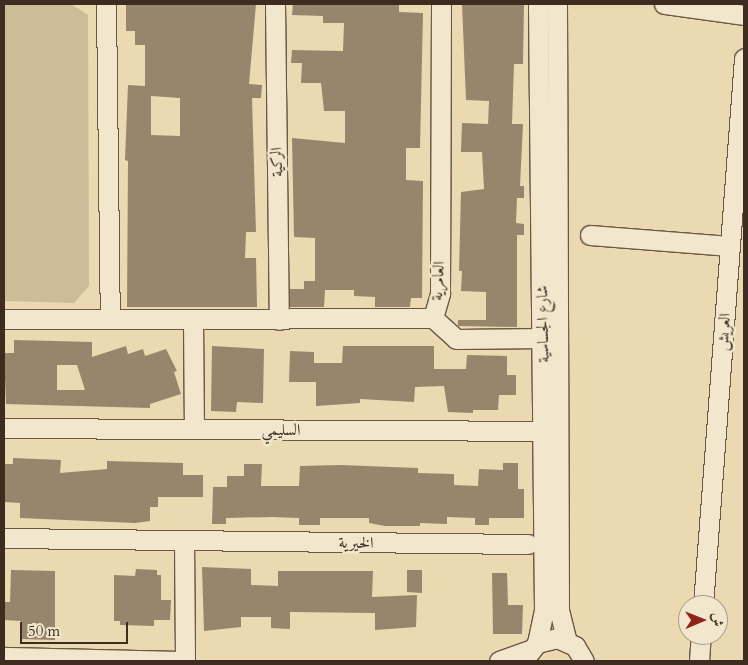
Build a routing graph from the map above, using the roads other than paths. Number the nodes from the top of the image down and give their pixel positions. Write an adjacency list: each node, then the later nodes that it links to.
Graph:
1 (106, 4): 13 (street)
2 (275, 4): 15 (street, الركية)
3 (441, 4): 11 (street, العامرية)
4 (538, 4): 16 (street, شارع الجساسية)
5 (557, 4): 19 (street, شارع الجساسية)
6 (664, 4): 7 (street)
7 (744, 15)
8 (744, 59): 10 (street, العريش)
9 (590, 235): 10 (street)
10 (730, 246): 23 (street, العريش)
11 (434, 318): 15 (street, العامرية); 16 (street)
12 (4, 319): 13 (street, العامرية)
13 (110, 319): 14 (street, العامرية)
14 (193, 319): 15 (street, العامرية); 18 (street)
15 (279, 320)
16 (543, 338): 19 (street, شارع الجساسية)
17 (4, 428): 18 (street, السليمي)
18 (194, 429): 19 (street, السليمي)
19 (551, 432): 24 (street, شارع الجساسية); 26 (street, شارع الجساسية)
20 (4, 538): 21 (street, الخيرية)
21 (184, 541): 22 (street, الخيرية); 28 (street)
22 (528, 544)
23 (704, 595)
24 (567, 641): 26 (street); 30 (street)
25 (700, 645): 31 (street)
26 (530, 651): 29 (street)
27 (4, 657): 28 (street)
28 (183, 661)
29 (498, 661)
30 (584, 661)
31 (699, 661)

